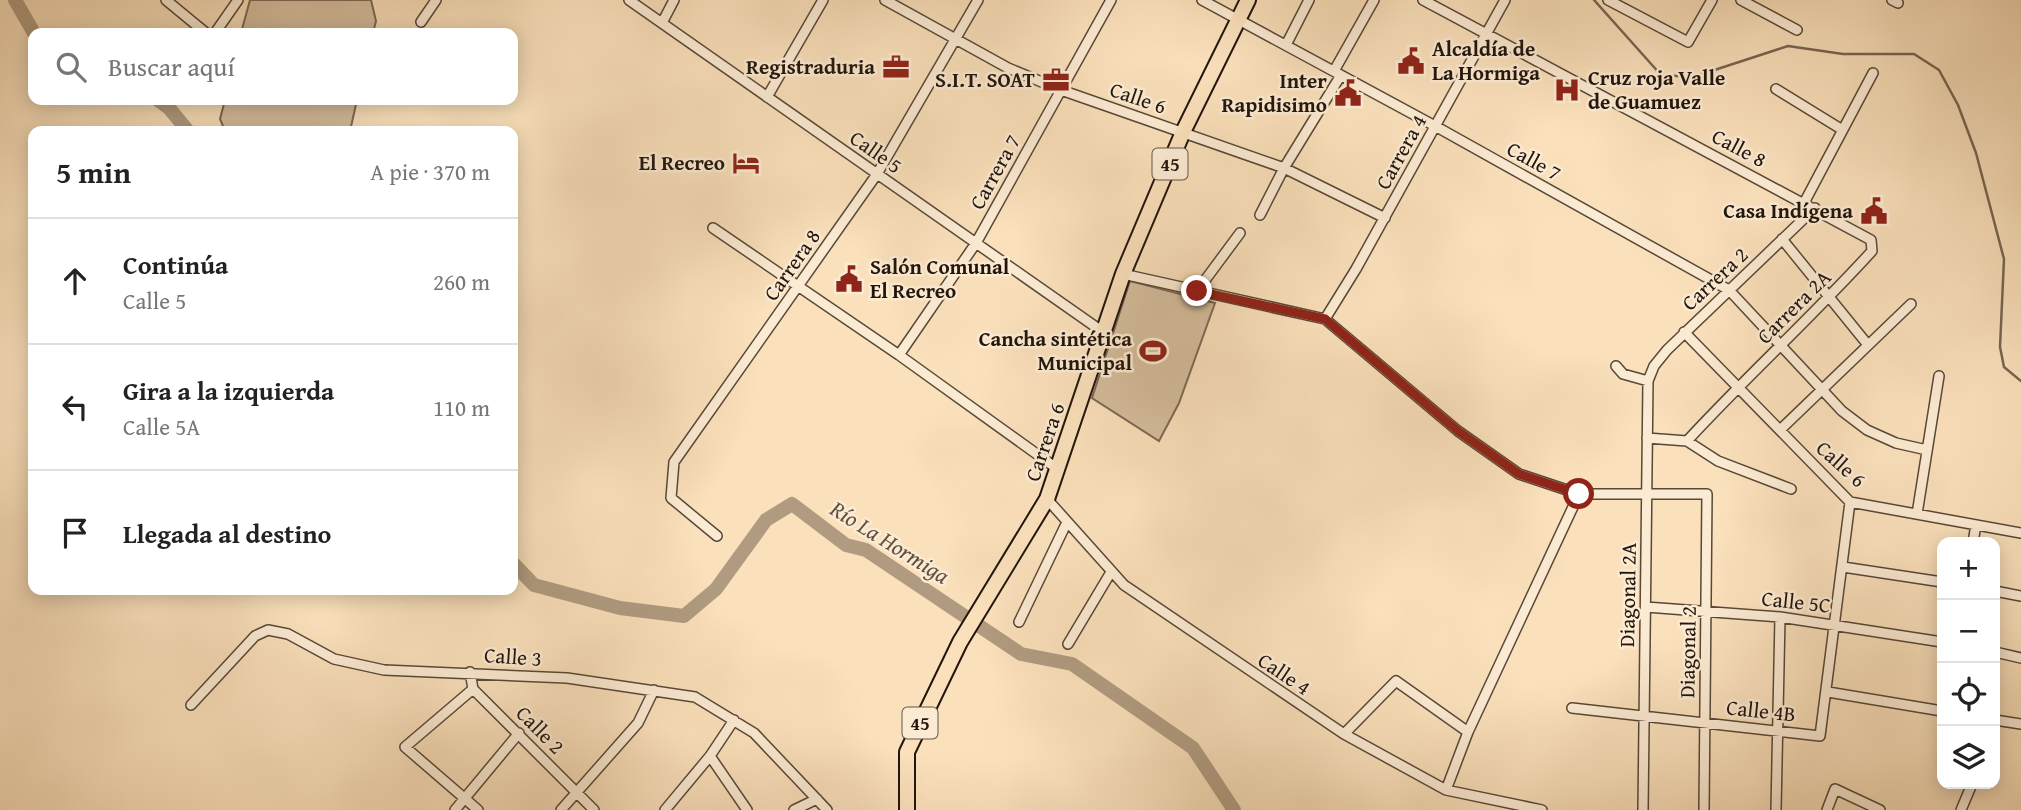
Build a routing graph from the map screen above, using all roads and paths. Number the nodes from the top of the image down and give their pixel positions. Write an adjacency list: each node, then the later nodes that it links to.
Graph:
1 (166, 0): 22 (street)
2 (238, 0): 23 (street)
3 (436, 0): 20 (street)
4 (629, 0): 21 (street, Calle 5)
5 (674, 0): 21 (street)
6 (823, 0): 32 (street)
7 (885, 0): 26 (street, Calle 6)
8 (978, 0): 26 (street, Carrera 8)
9 (1111, 0): 31 (street, Carrera 7)
10 (1202, 0): 19 (street, Calle 7)
11 (1248, 0): 19 (main road, Carrera 6 / 45)
12 (1309, 0): 27 (street)
13 (1374, 0): 28 (street)
14 (1423, 0): 25 (street, Calle 8)
15 (1505, 0): 25 (street, Carrera 4)
16 (1608, 0): 17 (street)
17 (1712, 0)
18 (1741, 0): 24 (street)
19 (1238, 20): 27 (street, Calle 7); 35 (main road, Carrera 6 / 45)
20 (421, 22)
21 (662, 23): 32 (street, Calle 5)
22 (200, 28)
23 (218, 28)
24 (1797, 30)
25 (1486, 33): 33 (street, Carrera 4); 38 (street, Calle 8)
26 (955, 41): 31 (street, Calle 6); 37 (street, Carrera 8)
27 (1286, 46): 28 (street, Calle 7)
28 (1338, 73): 33 (street, Calle 7); 36 (street)
29 (1874, 73): 34 (street)
30 (1776, 89): 34 (street)
31 (1060, 90): 35 (street, Calle 6); 45 (street, Carrera 7)
32 (767, 97): 37 (street, Calle 5)
33 (1435, 126): 41 (street, Carrera 4); 48 (street, Calle 7)
34 (1841, 129): 38 (street)
35 (1184, 132): 36 (street, Calle 6); 46 (main road, Carrera 6 / 45)
36 (1284, 168): 40 (street); 41 (street, Calle 6)
37 (877, 174): 45 (street, Calle 5); 47 (street, Carrera 8)
38 (1804, 203): 39 (street, Calle 8)
39 (1815, 208): 44 (street, Carrera 2); 50 (street, Carrera 2A)
40 (1260, 215)
41 (1385, 218): 52 (street, Carrera 4)
42 (713, 228): 47 (street)
43 (1240, 233): 49 (street)
44 (1782, 239): 48 (street, Carrera 2); 50 (street)
45 (976, 243): 53 (street, Calle 5); 57 (street, Carrera 7)
46 (1123, 274): 49 (street); 53 (main road, Carrera 6 / 45)
47 (798, 286): 57 (street); 77 (street, Carrera 8)
48 (1729, 290): 54 (street, Carrera 2); 55 (street, Calle 7)
49 (1197, 291): 52 (street)
50 (1830, 297): 55 (street, Carrera 2A); 56 (street)
51 (1911, 304): 56 (street)
52 (1325, 319): 70 (street)
53 (1103, 332): 67 (main road, Carrera 6 / 45)
54 (1684, 332): 60 (street, Carrera 2); 61 (street, Calle 6)
55 (1782, 345): 61 (street, Carrera 2A); 62 (street, Calle 7)
56 (1868, 345): 62 (street)
57 (900, 355): 67 (street)
58 (1616, 366): 60 (street)
59 (1939, 376): 66 (street)
60 (1648, 381): 64 (street, Diagonal 2A)
61 (1738, 387): 63 (street, Calle 6); 65 (street, Carrera 2A)
62 (1823, 388): 63 (street); 66 (street, Calle 7)
63 (1780, 430): 72 (street, Calle 6)
64 (1647, 438): 65 (street); 69 (street, Diagonal 2A)
65 (1687, 441): 68 (street)
66 (1927, 450): 73 (street)
67 (1059, 470): 71 (main road, Carrera 6 / 45)
68 (1791, 489)
69 (1647, 492): 70 (street); 84 (street, Diagonal 2A); 85 (street, Diagonal 2)
70 (1579, 494): 106 (street)
71 (1047, 499): 74 (street, Calle 4); 123 (main road, Carrera 6 / 45)
72 (1850, 502): 73 (street, Calle 6); 79 (street)
73 (1917, 514): 75 (street, Calle 6)
74 (1067, 522): 80 (street, Calle 4); 87 (street)
75 (1976, 525): 76 (street, Calle 6); 78 (street)
76 (2021, 533)
77 (717, 537)
78 (1974, 537)
79 (1843, 567): 81 (street); 88 (street)
80 (1111, 572): 90 (street); 108 (street, Calle 4)
81 (1937, 581)
82 (2000, 592): 83 (street)
83 (2021, 596)
84 (1646, 607): 85 (street, Calle 5C); 100 (street, Diagonal 2A)
85 (1706, 610): 86 (street, Calle 5C); 103 (street, Diagonal 2)
86 (1780, 617): 88 (street, Calle 5C); 105 (street)
87 (1019, 622)
88 (1835, 624): 89 (street, Calle 5C); 96 (street)
89 (1937, 641)
90 (1068, 644)
91 (2000, 653): 92 (street)
92 (2021, 658)
93 (470, 672): 94 (street); 95 (street, Calle 3); 97 (street, Calle 3)
94 (473, 689): 107 (street, Calle 2); 113 (street)
95 (654, 690): 101 (street, Calle 3); 112 (street)
96 (1828, 692): 99 (street); 105 (street, Calle 4B)
97 (191, 705)
98 (1573, 708): 100 (street, Calle 4B)
99 (1937, 710)
100 (1644, 716): 103 (street, Calle 4B); 125 (street, Diagonal 2A)
101 (734, 720): 109 (street); 114 (street, Calle 3)
102 (2000, 721): 104 (street)
103 (1705, 723): 105 (street, Calle 4B); 126 (street, Diagonal 2)
104 (2021, 724)
105 (1778, 731): 127 (street)
106 (1468, 732): 108 (street); 111 (street)
107 (519, 733): 112 (street, Calle 2); 113 (street)
108 (1344, 734): 111 (street, Calle 4)
109 (710, 756): 119 (street); 120 (street)
110 (1970, 789): 130 (street)
111 (1446, 790): 124 (street, Calle 4)
112 (577, 791): 117 (street); 118 (street, Calle 2)
113 (465, 798): 115 (street); 116 (street)
114 (817, 799): 121 (street); 122 (street, Calle 3)
115 (455, 810)
116 (478, 810)
117 (561, 810)
118 (594, 810)
119 (665, 810)
120 (747, 810)
121 (794, 810)
122 (827, 810)
123 (907, 810)
124 (1542, 810)
125 (1643, 810)
126 (1704, 810)
127 (1776, 810)
128 (1827, 810): 129 (street)
129 (1880, 810)
130 (1961, 810)

